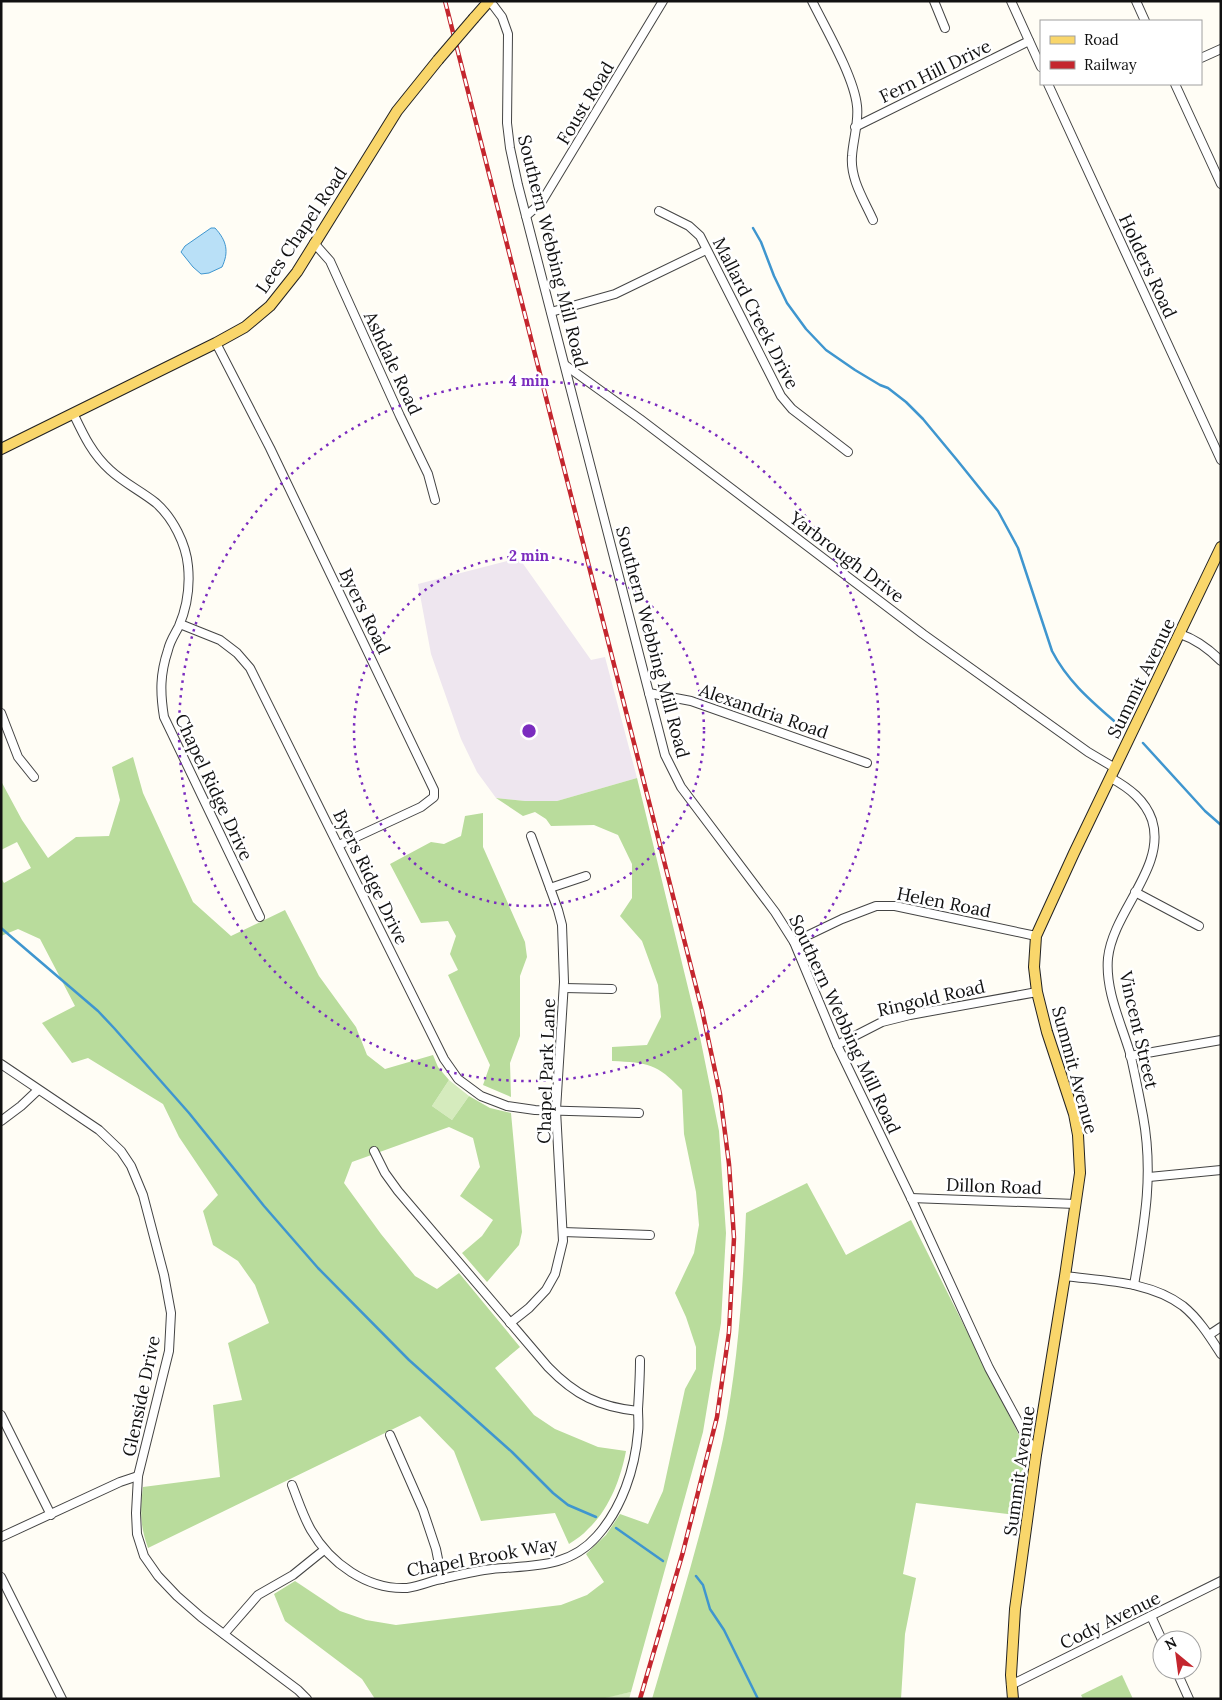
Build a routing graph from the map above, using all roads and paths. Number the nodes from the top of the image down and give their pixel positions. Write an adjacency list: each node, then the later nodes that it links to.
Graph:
1 (489, 1): 18 (street, Southern Webbing Mill Road); 20 (main road, Lees Chapel Road, bridge)
2 (663, 1): 18 (street, Foust Road)
3 (812, 1): 15 (street)
4 (934, 1): 8 (street)
5 (1011, 1): 9 (street)
6 (1136, 1): 7 (street)
7 (1145, 20)
8 (944, 28)
9 (1029, 41): 12 (street); 15 (street, Fern Hill Drive)
10 (1221, 49): 11 (street)
11 (1202, 58)
12 (1040, 65)
13 (1048, 85): 28 (street, Holders Road)
14 (1175, 85): 16 (street)
15 (855, 127): 19 (street)
16 (1221, 184)
17 (659, 211): 21 (street, Mallard Creek Drive)
18 (526, 216): 22 (street, Southern Webbing Mill Road)
19 (873, 220)
20 (314, 243): 23 (main road, Lees Chapel Road); 29 (street, Ashdale Road)
21 (706, 250): 22 (street); 27 (street, Mallard Creek Drive)
22 (551, 312): 24 (street, Southern Webbing Mill Road)
23 (216, 343): 25 (main road, Lees Chapel Road); 41 (street, Byers Road)
24 (565, 365): 34 (street, Southern Webbing Mill Road); 37 (street, Yarbrough Drive)
25 (73, 413): 26 (main road, Lees Chapel Road); 31 (street, Chapel Ridge Drive)
26 (1, 449)
27 (848, 452)
28 (1221, 460)
29 (435, 500)
30 (1221, 547): 32 (main road, Summit Avenue)
31 (180, 624): 41 (street, Byers Ridge Drive); 45 (street, Chapel Ridge Drive)
32 (1180, 634): 33 (street); 37 (main road, Summit Avenue)
33 (1221, 661)
34 (648, 693): 36 (street, Alexandria Road); 48 (street, Southern Webbing Mill Road)
35 (1, 713): 38 (street)
36 (867, 764)
37 (1115, 768): 39 (main road, Summit Avenue)
38 (34, 777)
39 (1111, 778): 44 (street, Vincent Street); 47 (main road, Summit Avenue)
40 (531, 836): 43 (street, Chapel Park Lane)
41 (339, 845): 57 (street, Byers Ridge Drive)
42 (586, 876): 43 (street)
43 (550, 888): 49 (street, Chapel Park Lane)
44 (1135, 892): 46 (street); 54 (street, Vincent Street)
45 (260, 917)
46 (1199, 926)
47 (1036, 936): 48 (street, Helen Road); 51 (main road, Summit Avenue)
48 (794, 942): 53 (street, Southern Webbing Mill Road)
49 (564, 988): 50 (street); 57 (street, Chapel Park Lane)
50 (612, 989)
51 (1037, 992): 53 (street, Ringold Road); 64 (main road, Summit Avenue)
52 (1221, 1040): 54 (street)
53 (837, 1045): 63 (street, Southern Webbing Mill Road)
54 (1130, 1056): 62 (street, Vincent Street)
55 (1, 1064): 56 (street, Glenside Drive)
56 (38, 1090): 59 (street); 78 (street, Glenside Drive)
57 (556, 1110): 58 (street, Byers Ridge Drive); 65 (street, Chapel Park Lane)
58 (639, 1113)
59 (1, 1121)
60 (374, 1152): 69 (street)
61 (1221, 1170): 62 (street)
62 (1149, 1177): 68 (street, Vincent Street)
63 (910, 1198): 64 (street, Dillon Road); 77 (street, Southern Webbing Mill Road)
64 (1076, 1204): 67 (main road, Summit Avenue)
65 (563, 1232): 66 (street); 69 (street, Chapel Park Lane)
66 (650, 1235)
67 (1065, 1276): 68 (street); 77 (main road, Summit Avenue)
68 (1134, 1285): 71 (street)
69 (510, 1323): 74 (street)
70 (1221, 1327): 71 (street)
71 (1210, 1336): 72 (street)
72 (1221, 1354)
73 (640, 1360): 74 (street, Chapel Brook Way)
74 (638, 1411): 84 (street, Chapel Brook Way)
75 (1, 1415): 80 (street)
76 (390, 1436): 84 (street)
77 (1036, 1455): 90 (main road, Summit Avenue)
78 (138, 1476): 80 (street); 88 (street, Glenside Drive)
79 (292, 1485): 82 (street, Chapel Brook Way)
80 (51, 1515): 81 (street)
81 (1, 1537)
82 (324, 1550): 84 (street, Chapel Brook Way); 88 (street)
83 (1, 1577): 91 (street)
84 (442, 1579)
85 (1221, 1581): 86 (street, Cody Avenue)
86 (1151, 1616): 87 (street); 90 (street, Cody Avenue)
87 (1157, 1630)
88 (224, 1634): 92 (street, Glenside Drive)
89 (1181, 1680): 94 (street)
90 (1011, 1685): 93 (main road, Summit Avenue)
91 (62, 1699)
92 (306, 1699)
93 (1013, 1699)
94 (1190, 1699)

